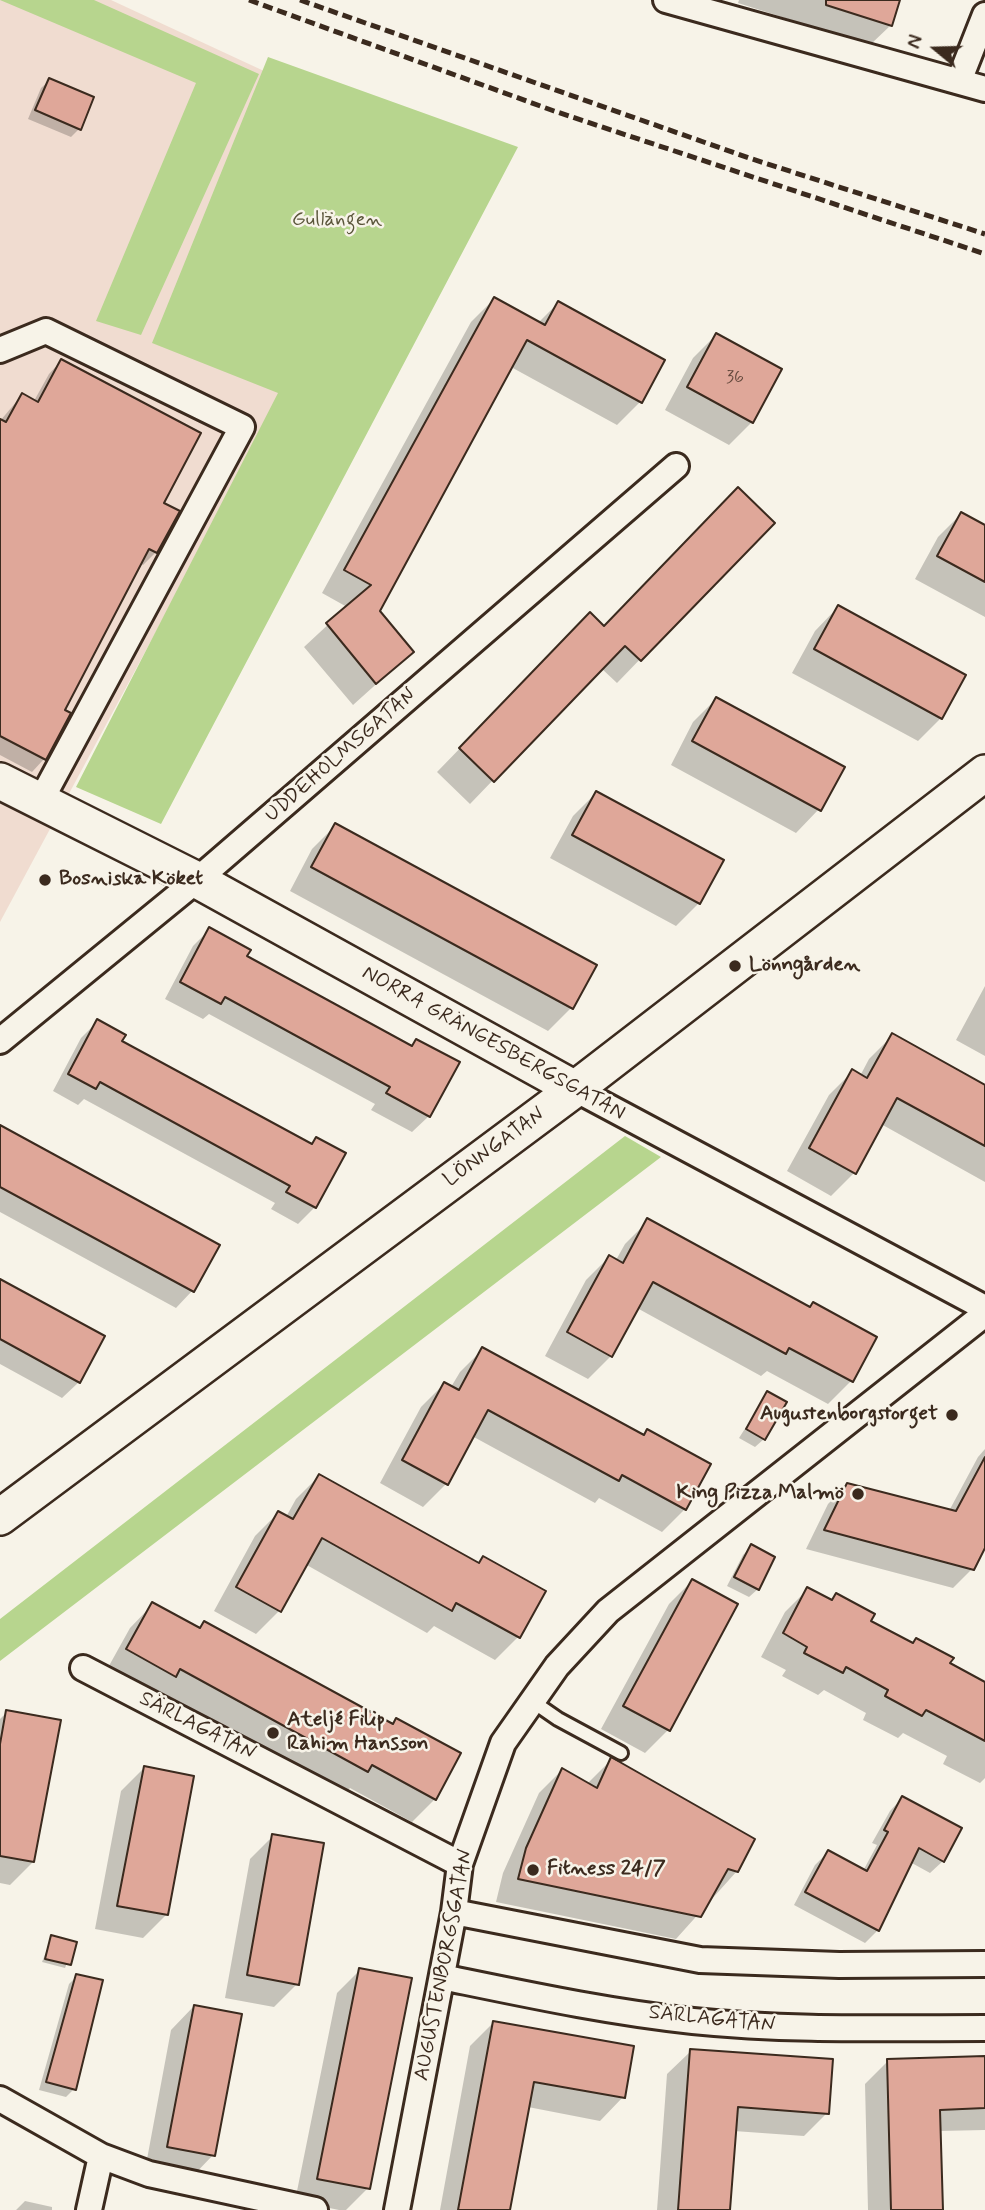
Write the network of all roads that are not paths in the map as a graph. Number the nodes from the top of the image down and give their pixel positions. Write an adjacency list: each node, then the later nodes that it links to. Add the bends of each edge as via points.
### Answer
1 (666, 0): 3 (street)
2 (985, 15): 3 (street)
3 (959, 80): 4 (street)
4 (985, 89)
5 (0, 350): 9 (street, via 46,331 242,427)
6 (676, 466): 10 (street, UDDEHOLMSGATAN)
7 (985, 773): 12 (street, LÖNNGATAN)
8 (0, 781): 9 (street, NORRA GRÄNGESBERGSGATAN)
9 (40, 803): 10 (street, NORRA GRÄNGESBERGSGATAN)
10 (197, 880): 11 (street, UDDEHOLMSGATAN); 12 (street, NORRA GRÄNGESBERGSGATAN)
11 (0, 1041)
12 (575, 1088): 13 (street, NORRA GRÄNGESBERGSGATAN); 15 (street, LÖNNGATAN)
13 (985, 1308)
14 (985, 1314): 17 (street, AUGUSTENBORGSGATAN, via 608,1611 557,1665)
15 (0, 1517)
16 (83, 1668): 19 (street, SÄRLAGATAN)
17 (533, 1701): 18 (lane); 19 (street, AUGUSTENBORGSGATAN, via 503,1743)
18 (621, 1754)
19 (460, 1864): 20 (street, AUGUSTENBORGSGATAN)
20 (454, 1912): 21 (street, via 700,1960); 22 (street, AUGUSTENBORGSGATAN)
21 (985, 1964)
22 (442, 1977): 23 (street, SÄRLAGATAN, via 562,2002 692,2021 800,2029); 28 (street, AUGUSTENBORGSGATAN)
23 (985, 2028)
24 (0, 2099): 25 (street)
25 (101, 2156): 26 (street); 27 (street, via 149,2174)
26 (89, 2210)
27 (315, 2210)
28 (397, 2210)

